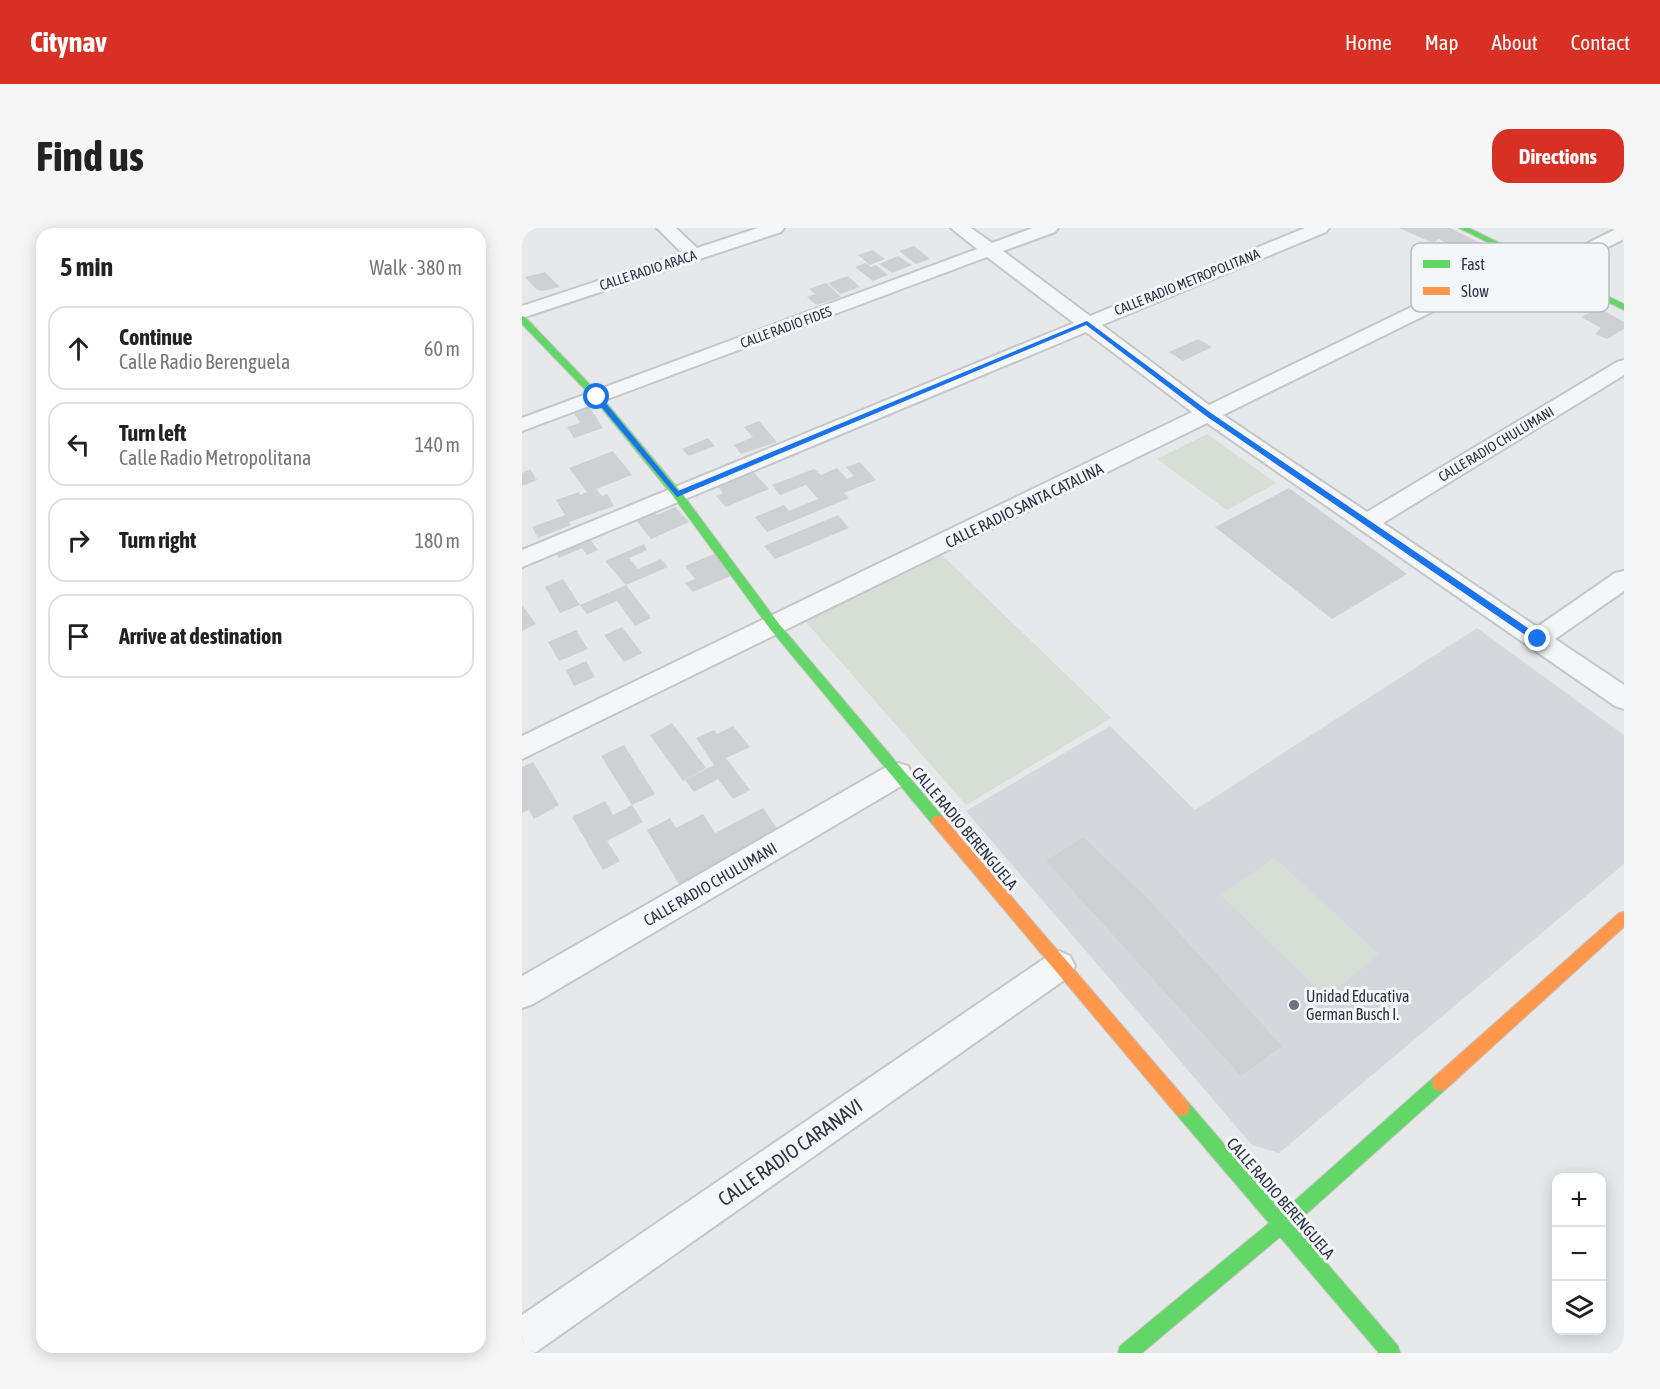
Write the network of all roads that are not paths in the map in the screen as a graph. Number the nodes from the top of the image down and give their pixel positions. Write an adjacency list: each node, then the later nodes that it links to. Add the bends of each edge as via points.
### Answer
1 (666, 228): 11 (street)
2 (775, 228): 11 (street, CALLE RADIO ARACA)
3 (960, 228): 10 (street)
4 (1049, 228): 10 (street, CALLE RADIO FIDES)
5 (1320, 228): 17 (street, CALLE RADIO METROPOLITANA)
6 (1463, 228): 8 (street)
7 (1624, 232): 9 (street)
8 (1493, 243)
9 (1602, 243)
10 (991, 250): 17 (street); 19 (street, CALLE RADIO FIDES)
11 (694, 255): 14 (street, CALLE RADIO ARACA)
12 (1609, 300): 13 (street)
13 (1624, 307)
14 (522, 312)
15 (1418, 312): 20 (street, CALLE RADIO SANTA CATALINA)
16 (522, 319): 19 (street, CALLE RADIO BERENGUELA)
17 (1087, 323): 20 (street); 22 (street, CALLE RADIO METROPOLITANA)
18 (1624, 366): 23 (street, CALLE RADIO CHULUMANI)
19 (597, 397): 21 (street, CALLE RADIO FIDES); 22 (street, CALLE RADIO BERENGUELA)
20 (1209, 415): 23 (street); 26 (street, CALLE RADIO SANTA CATALINA)
21 (522, 425)
22 (677, 494): 24 (street, CALLE RADIO METROPOLITANA); 26 (street, CALLE RADIO BERENGUELA)
23 (1368, 522): 27 (street)
24 (522, 559)
25 (1624, 579): 27 (street)
26 (775, 627): 29 (street, CALLE RADIO SANTA CATALINA); 30 (street, CALLE RADIO BERENGUELA)
27 (1538, 639): 28 (street)
28 (1624, 699)
29 (522, 748)
30 (898, 774): 32 (street, CALLE RADIO BERENGUELA); 33 (street, CALLE RADIO CHULUMANI)
31 (1624, 918): 34 (street)
32 (1059, 966): 34 (street, CALLE RADIO BERENGUELA); 35 (street, CALLE RADIO CARANAVI)
33 (522, 993)
34 (1282, 1224): 36 (street); 37 (street, CALLE RADIO BERENGUELA)
35 (522, 1338)
36 (1127, 1353)
37 (1391, 1353)

